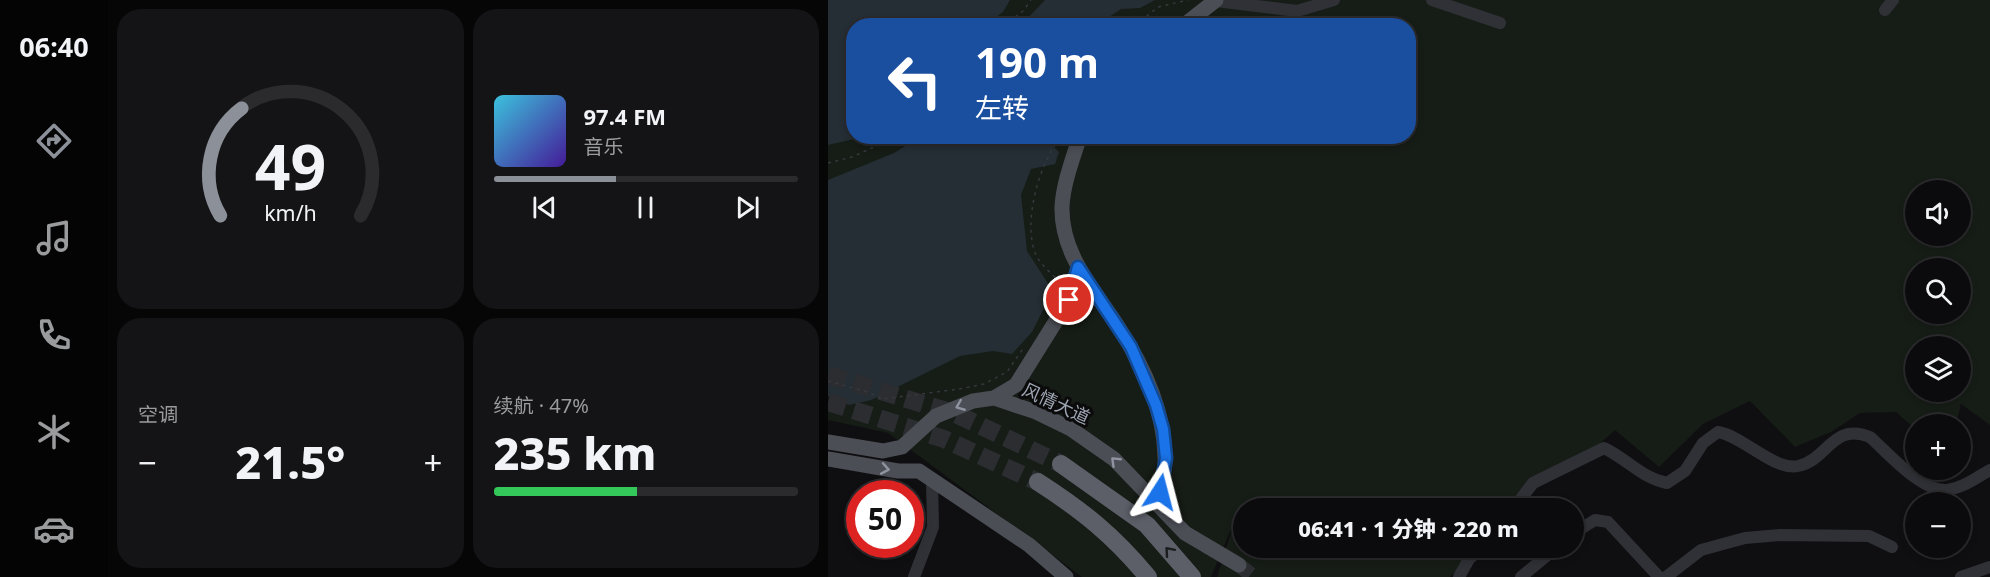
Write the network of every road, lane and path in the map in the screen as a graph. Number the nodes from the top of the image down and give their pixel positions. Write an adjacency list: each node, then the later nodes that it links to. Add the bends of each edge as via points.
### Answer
1 (1031, 0): 7 (path)
2 (1188, 0): 8 (path, via 1158,8)
3 (1216, 0): 6 (street); 9 (main road)
4 (1334, 0): 6 (street, via 1297,10)
5 (1432, 0): 10 (street)
6 (1275, 4)
7 (1014, 18)
8 (1146, 18)
9 (1193, 18)
10 (1500, 23)
11 (880, 144): 14 (path)
12 (1056, 144): 16 (path, via 1032,207 1030,237 1042,266)
13 (1078, 144): 15 (main road, via 1062,206 1064,229)
14 (828, 163)
15 (1078, 267): 16 (main road); 29 (main road, via 1131,347 1156,405 1166,458)
16 (1066, 293): 18 (main road)
17 (1028, 342): 19 (path, via 1008,372 984,384 882,399)
18 (1018, 380): 20 (main road); 21 (main road, via 1016,402)
19 (828, 381)
20 (994, 398): 21 (main road, 风情大道); 23 (main road, 风情大道, one-way to 23, via 973,401 936,416)
21 (1036, 412): 35 (main road, 风情大道, one-way to 21, via 1185,533 1114,459 1071,429)
22 (828, 442): 23 (main road, via 883,451)
23 (902, 447): 27 (main road)
24 (828, 459): 27 (main road, one-way to 27)
25 (1061, 464): 41 (highway, one-way to 25, via 1147,525)
26 (1990, 470): 30 (street, via 1963,485 1933,489 1870,437 1858,432 1842,435 1809,463 1795,467 1777,462 1730,434 1718,432 1703,443 1685,471 1667,483 1651,480 1604,448 1533,483)
27 (919, 471): 28 (main road)
28 (932, 480): 37 (street, via 933,527); 38 (main road, via 1029,546)
29 (1160, 492)
30 (1522, 498)
31 (1584, 526): 44 (street, via 1595,519 1608,522)
32 (1892, 547): 45 (street, via 1869,536 1745,538 1701,550)
33 (1470, 558): 42 (street)
34 (1544, 558): 43 (street)
35 (1239, 565)
36 (1990, 567): 46 (street)
37 (914, 577)
38 (1066, 577)
39 (1132, 577): 40 (highway, via 1098,534 1038,482 1085,513)
40 (1148, 577)
41 (1192, 577)
42 (1459, 577)
43 (1521, 577)
44 (1659, 577)
45 (1666, 577)
46 (1961, 577)

